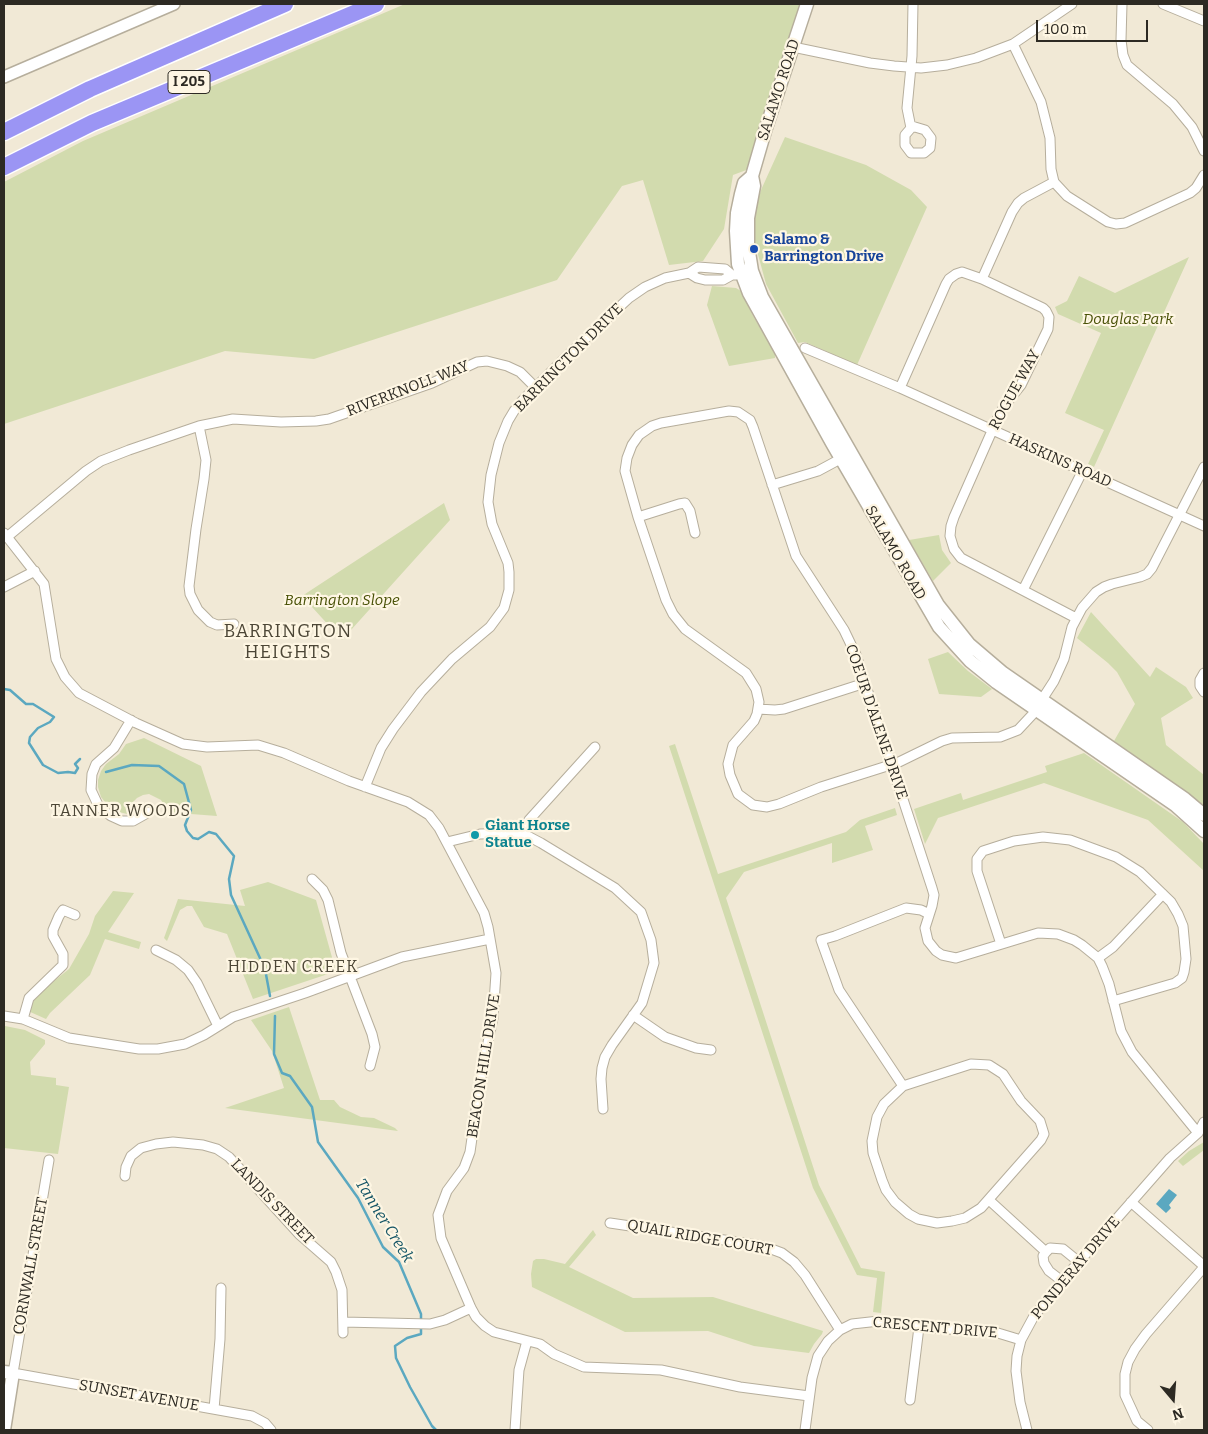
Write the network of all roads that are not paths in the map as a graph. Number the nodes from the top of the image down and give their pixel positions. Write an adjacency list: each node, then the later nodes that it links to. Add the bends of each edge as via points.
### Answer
1 (174, 4): 13 (street)
2 (285, 4): 15 (highway, I 205, via 90,89)
3 (376, 4): 17 (highway, I 205, via 92,123)
4 (807, 4): 11 (main road, SALAMO ROAD)
5 (913, 4): 12 (street)
6 (1072, 4): 10 (street)
7 (1122, 4): 16 (street, via 1121,40 1128,65 1173,104 1192,127)
8 (1163, 4): 9 (street)
9 (1204, 21)
10 (1012, 44): 12 (street, via 962,62); 19 (street, via 1043,108 1050,138)
11 (793, 47): 12 (street); 21 (main road, SALAMO ROAD, via 752,176 744,183 737,213 736,249)
12 (911, 68): 14 (street, via 907,108)
13 (4, 77)
14 (911, 128)
15 (4, 132)
16 (1204, 152)
17 (4, 167)
18 (1204, 175): 20 (street)
19 (1054, 182): 20 (street, via 1067,196 1116,224); 22 (street, via 1018,203)
20 (1200, 190)
21 (742, 273): 24 (street, BARRINGTON DRIVE, via 723,280 705,280 689,273 665,278 639,291); 28 (main road, SALAMO ROAD, via 756,309)
22 (982, 279): 25 (street, ROGUE WAY, via 962,272 949,279); 27 (street, ROGUE WAY, via 1043,308 1049,322 1021,385 1005,405)
23 (805, 348): 25 (street, HASKINS ROAD)
24 (535, 387): 26 (street, RIVERKNOLL WAY, via 520,372 507,366 477,362 432,383 329,419 282,422 233,419); 50 (street, BARRINGTON DRIVE, via 505,426 488,494 492,524 508,563 509,590 504,608 490,627 452,659 415,700 382,748)
25 (900, 388): 27 (street, HASKINS ROAD)
26 (200, 426): 36 (street, RIVERKNOLL WAY, via 101,461); 41 (street, via 206,460 190,594 198,610 210,622)
27 (992, 431): 30 (street, HASKINS ROAD); 39 (street, ROGUE WAY, via 954,517 950,536 961,558)
28 (846, 455): 31 (street, via 818,471); 45 (main road, SALAMO ROAD, via 939,626 970,661 996,682)
29 (1204, 467): 32 (street)
30 (1082, 472): 32 (street, HASKINS ROAD); 39 (street)
31 (772, 485): 33 (street, COEUR D'ALENE DRIVE, via 753,427 742,414 729,411 661,423 639,435 627,458 626,477); 43 (street, COEUR D'ALENE DRIVE, via 796,556 844,630)
32 (1180, 515): 34 (street, HASKINS ROAD); 40 (street, via 1147,574 1104,587 1088,600)
33 (638, 517): 35 (street, via 685,503); 46 (street, COEUR D'ALENE DRIVE, via 673,614 686,629 749,676 758,696)
34 (1204, 526)
35 (696, 533)
36 (5, 535): 37 (street, BEACON HILL DRIVE)
37 (35, 571): 38 (street); 47 (street, BEACON HILL DRIVE, via 46,589 54,652 63,673 80,693)
38 (4, 587)
39 (1022, 590): 40 (street, ROGUE WAY)
40 (1076, 618): 45 (street, via 1061,667)
41 (234, 624)
42 (1204, 673): 44 (street, via 1200,686)
43 (864, 683): 46 (street, via 784,709); 49 (street, COEUR D'ALENE DRIVE)
44 (1204, 692)
45 (1038, 704): 49 (street, via 1024,724 1010,734 942,740); 52 (main road, SALAMO ROAD, via 1178,793); 53 (main road, SALAMO ROAD, via 1175,805)
46 (758, 709): 49 (street, via 754,721 734,745 728,764 738,794 753,805 767,807 779,804)
47 (131, 720): 50 (street, BEACON HILL DRIVE, via 183,744 263,746); 51 (street, via 114,748 96,764 91,790 99,806 122,821 133,821)
48 (595, 748): 54 (street, via 529,820)
49 (891, 764): 58 (street, COEUR D'ALENE DRIVE, via 932,888 934,896)
50 (365, 787): 55 (street, BEACON HILL DRIVE, via 423,810)
51 (149, 812)
52 (1204, 815)
53 (1204, 831)
54 (522, 833): 55 (street, via 480,834); 66 (street, via 615,888 641,912 652,940 654,963 642,1002)
55 (447, 842): 60 (street, BEACON HILL DRIVE, via 482,908)
56 (312, 879): 64 (street, via 324,890 328,900)
57 (1163, 894): 61 (street, via 1125,862 1081,844 1043,837 1008,843 983,851 976,866); 63 (street); 65 (street, via 1176,909 1183,926 1184,972 1175,983)
58 (929, 914): 61 (street, COEUR D'ALENE DRIVE, via 926,935 931,946 942,955 956,958); 72 (street, via 906,908 821,940 839,990)
59 (75, 915): 68 (street, via 63,910 57,920 53,936 63,954 63,965 29,998)
60 (490, 939): 64 (street, via 412,954); 86 (street, BEACON HILL DRIVE, via 496,976 495,1006 470,1152 464,1168 446,1191 438,1215 441,1238)
61 (1001, 944): 63 (street, COEUR D'ALENE DRIVE, via 1030,935 1053,934 1074,940)
62 (156, 950): 69 (street, via 188,970)
63 (1098, 958): 65 (street)
64 (350, 976): 69 (street, via 233,1016); 71 (street, via 375,1047)
65 (1113, 1001): 75 (street, via 1121,1030 1132,1052)
66 (633, 1015): 70 (street, via 665,1037); 73 (street, via 604,1063 601,1079)
67 (4, 1016): 68 (street)
68 (23, 1019): 69 (street, via 69,1038 152,1049 185,1044)
69 (218, 1026)
70 (711, 1050)
71 (370, 1066)
72 (903, 1086): 78 (street, via 880,1110 872,1140 873,1153 886,1190 909,1214 938,1223 965,1218); 78 (street, via 970,1064 989,1065 1003,1074 1040,1122 1044,1134 1042,1140)
73 (603, 1109)
74 (1204, 1122): 75 (street, PONDERAY DRIVE)
75 (1201, 1132): 79 (street, PONDERAY DRIVE, via 1170,1158)
76 (49, 1160): 93 (street, CORNWALL STREET)
77 (125, 1176): 87 (street, LANDIS STREET, via 131,1156 141,1148 156,1144 203,1145 229,1157 299,1234 331,1262 340,1281)
78 (988, 1200): 81 (street)
79 (1131, 1202): 82 (street, PONDERAY DRIVE); 83 (street)
80 (610, 1223): 89 (street, QUAIL RIDGE COURT, via 751,1244 782,1253 805,1274)
81 (1046, 1252): 82 (street, via 1050,1248 1063,1249); 84 (street, via 1044,1263)
82 (1079, 1262): 84 (street, PONDERAY DRIVE)
83 (1204, 1267): 102 (street, via 1134,1348 1128,1362 1125,1395 1137,1421)
84 (1062, 1281): 91 (street, PONDERAY DRIVE, via 1034,1316)
85 (221, 1288): 96 (street)
86 (471, 1308): 87 (street, via 430,1324); 92 (street, BEACON HILL DRIVE, via 493,1332)
87 (343, 1322): 90 (street, LANDIS STREET)
88 (919, 1327): 89 (street, CRESCENT DRIVE, via 870,1321); 91 (street, CRESCENT DRIVE, via 988,1330); 95 (street)
89 (840, 1330): 94 (street, CRESCENT DRIVE, via 818,1356)
90 (343, 1333)
91 (1021, 1340): 101 (street, PONDERAY DRIVE, via 1016,1371)
92 (527, 1341): 94 (street, BEACON HILL DRIVE, via 540,1344 584,1367 661,1370 740,1387); 99 (street, via 520,1370)
93 (8, 1373): 96 (street, SUNSET AVENUE); 98 (main road, CORNWALL STREET)
94 (809, 1396): 100 (street, CRESCENT DRIVE)
95 (910, 1400)
96 (214, 1409): 97 (street, SUNSET AVENUE, via 252,1416)
97 (270, 1429)
98 (4, 1430)
99 (515, 1430)
100 (805, 1430)
101 (1027, 1430)
102 (1148, 1430)

